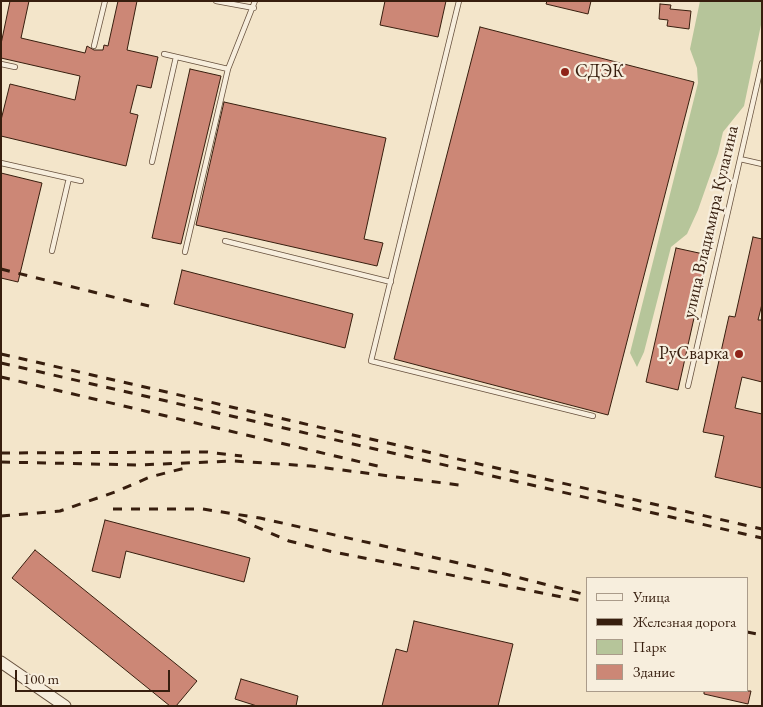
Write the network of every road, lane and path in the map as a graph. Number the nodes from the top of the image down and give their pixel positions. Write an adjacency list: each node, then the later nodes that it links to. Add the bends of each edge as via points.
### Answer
1 (105, 1): 6 (lane)
2 (216, 1): 5 (lane)
3 (256, 1): 5 (lane)
4 (459, 1): 22 (lane)
5 (254, 8): 12 (lane)
6 (94, 46)
7 (164, 54): 8 (lane)
8 (176, 57): 12 (lane); 14 (lane)
9 (762, 63): 13 (lane, улица Владимира Кулагина)
10 (1, 64): 11 (lane)
11 (15, 67)
12 (228, 69): 21 (lane)
13 (740, 159): 16 (lane); 23 (lane, улица Владимира Кулагина)
14 (152, 162)
15 (1, 163): 17 (lane)
16 (762, 164)
17 (69, 178): 18 (lane); 20 (lane)
18 (81, 181)
19 (224, 241): 22 (lane)
20 (52, 250)
21 (185, 252)
22 (391, 282): 24 (lane, via 371,362)
23 (688, 386)
24 (593, 416)
25 (1, 662): 26 (street)
26 (64, 706)

